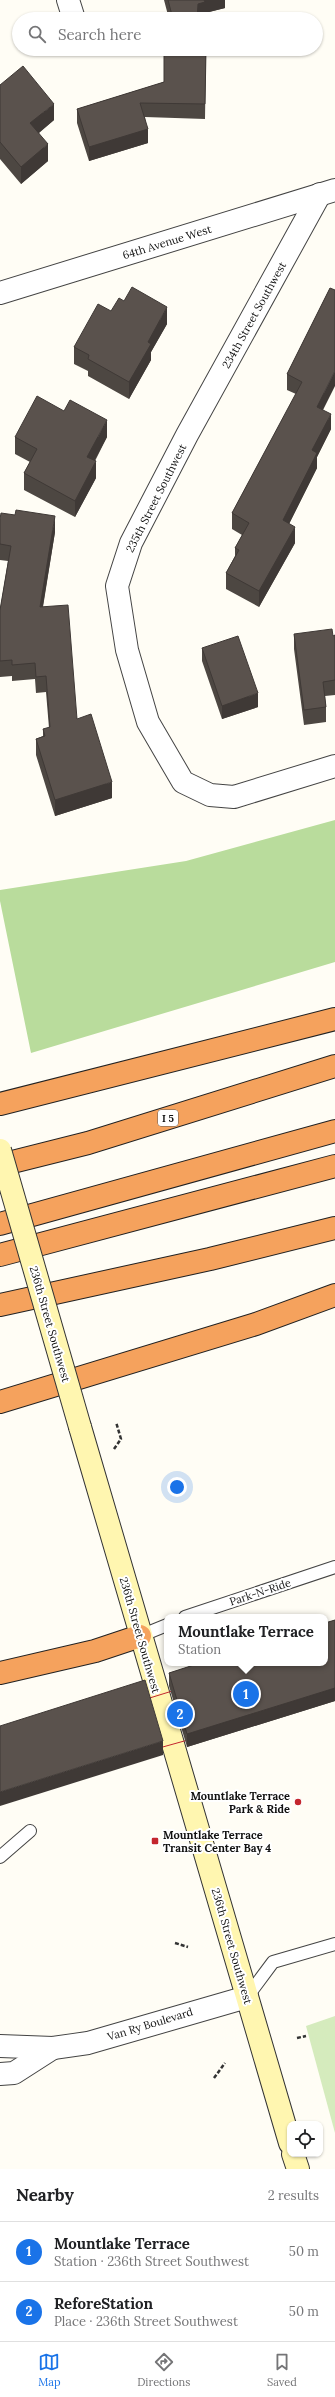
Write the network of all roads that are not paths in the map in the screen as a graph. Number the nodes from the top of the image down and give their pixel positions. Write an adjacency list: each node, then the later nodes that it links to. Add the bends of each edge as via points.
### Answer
1 (68, 0): 2 (street)
2 (72, 12)
3 (328, 197): 4 (street, 64th Avenue West); 5 (street, 234th Street Southwest)
4 (0, 293)
5 (187, 435): 6 (street, 235th Street Southwest, via 131,543 117,586 127,650 148,722 183,782 210,795 234,797)
6 (335, 766)
7 (335, 1019): 9 (highway)
8 (335, 1066): 12 (highway, I 5, via 88,1143)
9 (0, 1104)
10 (335, 1131): 14 (highway)
11 (0, 1150): 23 (main road, 236th Street Southwest, bridge)
12 (0, 1165)
13 (335, 1166): 16 (highway)
14 (0, 1224)
15 (335, 1228): 18 (highway)
16 (0, 1255)
17 (335, 1295): 19 (highway, via 256,1324)
18 (0, 1306)
19 (0, 1402)
20 (335, 1567): 21 (lane, Park-N-Ride)
21 (194, 1614)
22 (164, 1625): 23 (lane)
23 (140, 1636): 24 (highway, via 95,1651); 28 (main road, 236th Street Southwest)
24 (0, 1672)
25 (30, 1830): 26 (lane)
26 (0, 1857)
27 (335, 1944): 28 (lane, via 273,1962)
28 (247, 1997): 30 (street, Van Ry Boulevard, via 88,2043); 32 (main road, 236th Street Southwest)
29 (0, 2046): 30 (street, Van Ry Boulevard)
30 (53, 2048): 31 (street, Van Ry Boulevard, via 14,2073)
31 (0, 2074)
32 (287, 2133)
33 (294, 2157): 34 (main road)
34 (298, 2169)

